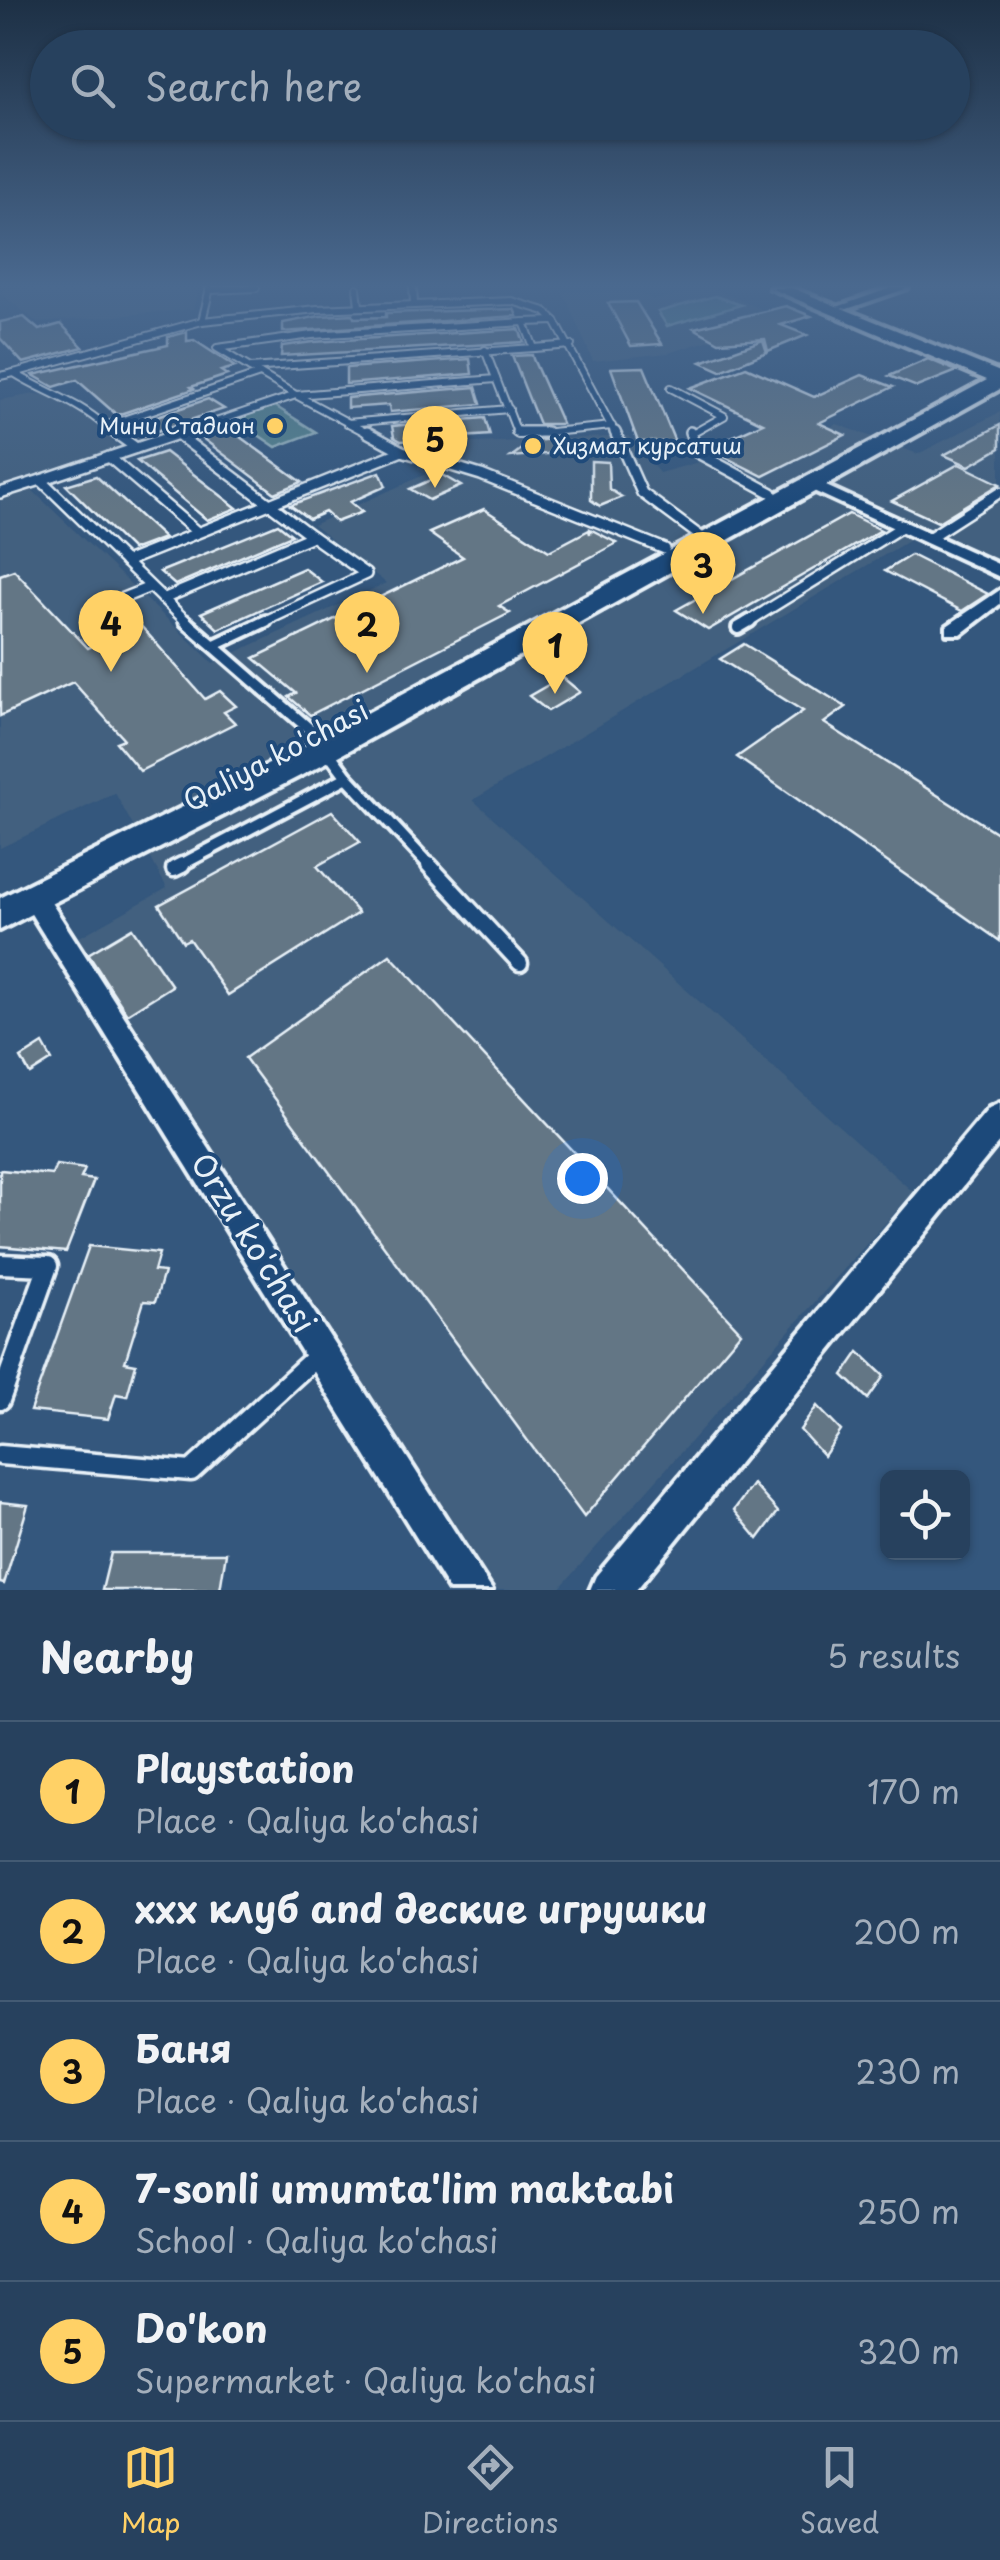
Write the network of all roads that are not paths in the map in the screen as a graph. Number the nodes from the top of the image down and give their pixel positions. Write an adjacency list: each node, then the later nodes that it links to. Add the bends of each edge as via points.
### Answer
1 (53, 362): 9 (lane)
2 (240, 362): 8 (lane)
3 (325, 362): 8 (lane)
4 (490, 362): 13 (lane)
5 (579, 362): 19 (lane)
6 (966, 362): 11 (main road)
7 (969, 362): 11 (main road)
8 (249, 368): 10 (lane)
9 (14, 373): 12 (lane); 18 (lane, via 46,393 78,402)
10 (260, 374): 15 (lane); 18 (lane)
11 (998, 375): 25 (main road, Qaliya ko'chasi); 28 (main road, Qaliya ko'chasi)
12 (0, 376)
13 (496, 379): 15 (lane); 16 (lane)
14 (670, 388): 28 (lane, via 724,416 689,433 698,453)
15 (296, 394): 17 (lane); 20 (lane)
16 (509, 409): 17 (lane); 19 (lane, via 518,435)
17 (347, 422): 22 (lane)
18 (105, 426): 21 (lane)
19 (612, 426): 33 (lane, via 642,493)
20 (177, 434): 21 (lane); 29 (lane)
21 (136, 448): 23 (lane)
22 (402, 450): 29 (lane); 35 (lane, via 481,474)
23 (109, 457): 24 (lane); 31 (lane)
24 (41, 480): 27 (lane); 36 (lane)
25 (810, 484): 30 (street); 33 (main road, Qaliya ko'chasi)
26 (1000, 492): 34 (lane)
27 (0, 493)
28 (772, 493): 33 (main road, Qaliya ko'chasi)
29 (267, 504): 31 (lane); 32 (lane)
30 (904, 526): 34 (street); 42 (lane)
31 (197, 532): 36 (lane)
32 (312, 536): 40 (lane); 44 (lane, via 366,574)
33 (702, 537): 35 (main road, Qaliya ko'chasi); 45 (main road, Qaliya ko'chasi)
34 (930, 538): 37 (street)
35 (664, 549): 45 (main road, Qaliya ko'chasi)
36 (125, 562): 38 (lane)
37 (1000, 572)
38 (150, 586): 40 (lane); 41 (lane)
39 (1000, 595): 43 (street)
40 (163, 599): 44 (lane)
41 (88, 612)
42 (738, 628)
43 (954, 630)
44 (214, 645): 45 (lane)
45 (320, 742): 46 (lane); 48 (main road, Qaliya ko'chasi)
46 (347, 777): 47 (lane); 50 (lane)
47 (174, 869)
48 (34, 897): 49 (main road, Qaliya ko'chasi); 53 (street, Orzu ko'chasi)
49 (0, 915)
50 (520, 963)
51 (1000, 1118): 57 (street)
52 (0, 1264): 54 (lane, via 48,1266)
53 (322, 1352): 55 (lane, via 191,1471); 56 (street, Orzu ko'chasi)
54 (0, 1400)
55 (0, 1455)
56 (472, 1590)
57 (610, 1590)

